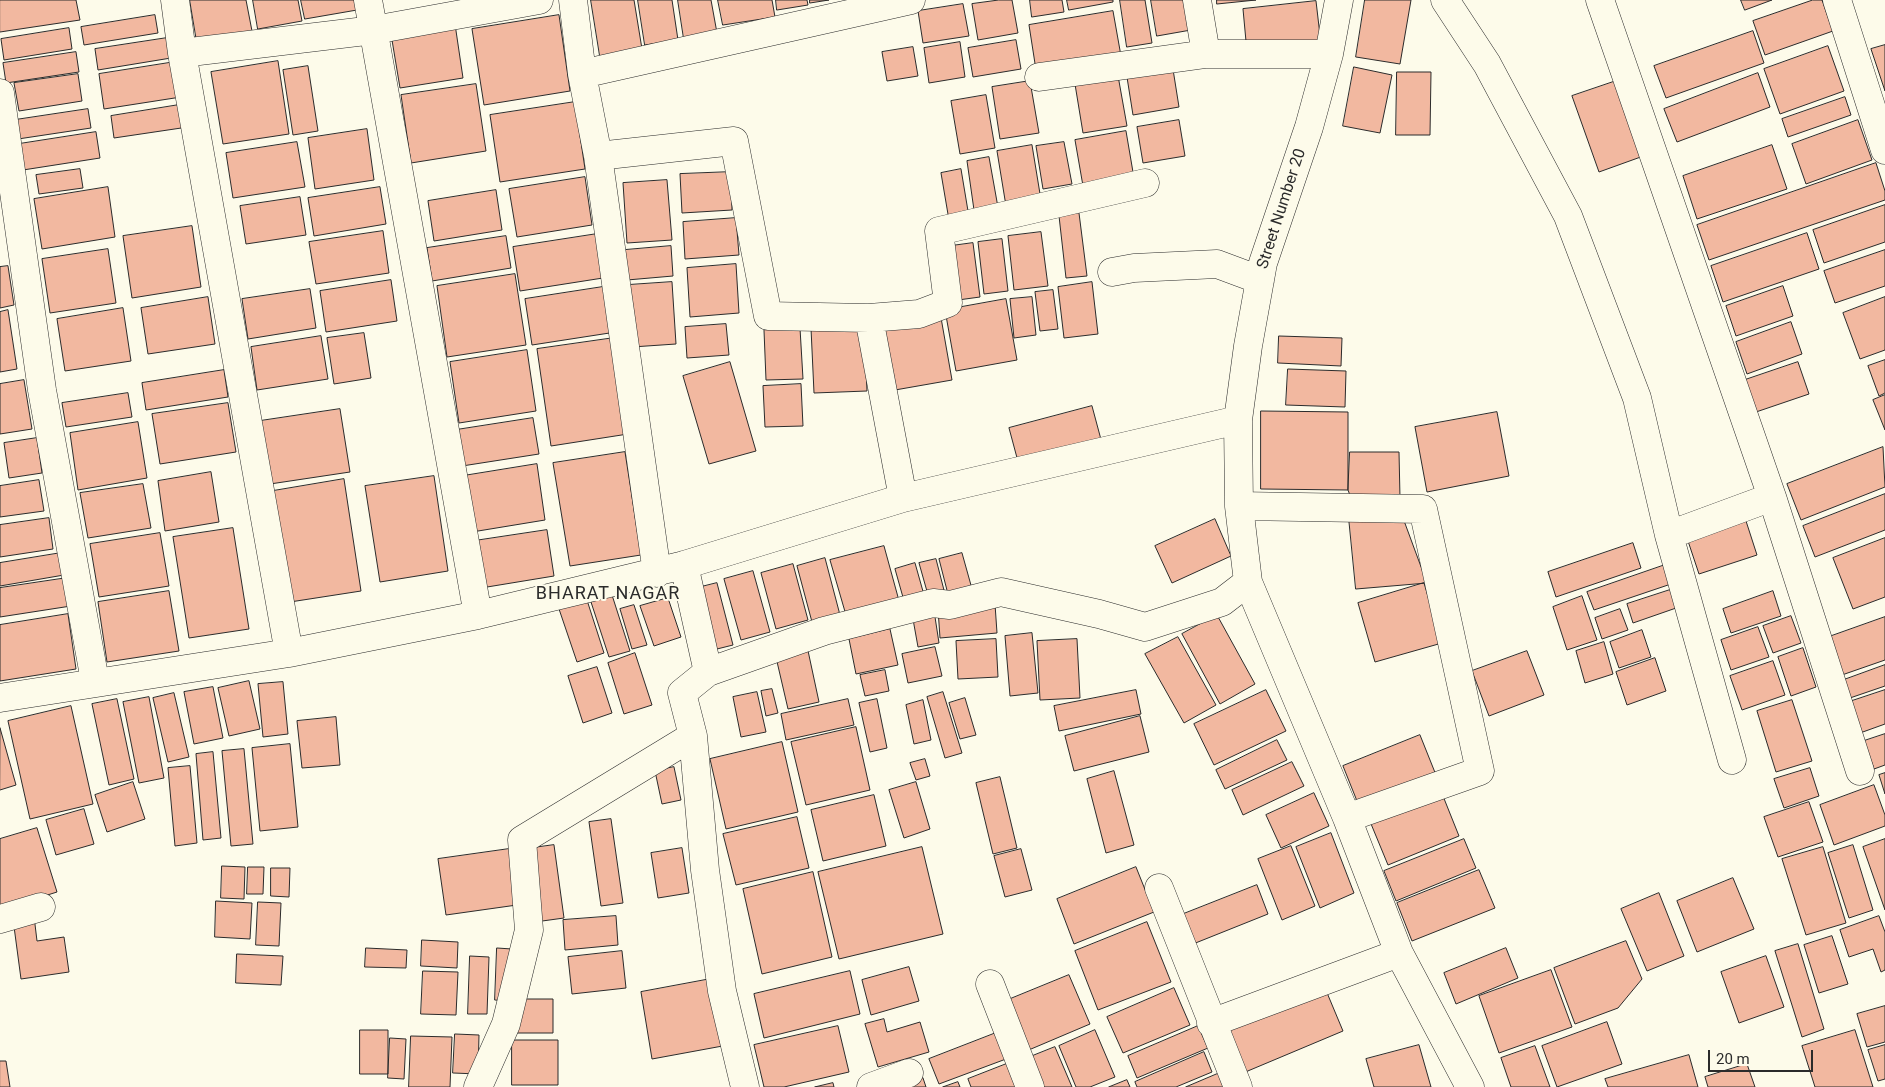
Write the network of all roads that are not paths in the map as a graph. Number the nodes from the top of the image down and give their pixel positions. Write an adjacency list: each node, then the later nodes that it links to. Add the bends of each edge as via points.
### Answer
1 (176, 0): 12 (street)
2 (368, 0): 11 (street)
3 (539, 0): 11 (street)
4 (573, 0): 15 (street)
5 (911, 0): 15 (street)
6 (1197, 0): 13 (street)
7 (1338, 0): 14 (street, Street Number 20)
8 (1445, 0): 28 (street, via 1487,64 1568,216 1637,398)
9 (1600, 0): 25 (street)
10 (1837, 0): 18 (street)
11 (374, 30): 12 (street); 32 (street)
12 (182, 53): 33 (street)
13 (1206, 54): 14 (street); 16 (street)
14 (1329, 54): 22 (street, Street Number 20)
15 (582, 74): 19 (street)
16 (1039, 78)
17 (0, 93): 35 (street, via 42,390)
18 (1884, 142)
19 (598, 156): 23 (street, via 734,141 768,316); 30 (street)
20 (1145, 183): 23 (street, via 939,231 948,302 919,314)
21 (1112, 272): 22 (street, via 1217,264)
22 (1260, 280): 24 (street, Street Number 20)
23 (869, 318): 26 (street)
24 (1238, 420): 26 (street); 27 (street, Street Number 20)
25 (1772, 497): 28 (street); 39 (street)
26 (903, 498): 29 (street)
27 (1239, 506): 31 (street, Street Number 20); 40 (street, via 1423,509 1480,771)
28 (1669, 535): 38 (street)
29 (684, 565): 30 (street); 34 (street)
30 (657, 573): 32 (street)
31 (1248, 582): 34 (street, via 1222,602 1145,627 1001,592 950,605 933,603 824,630); 40 (street, Street Number 20)
32 (478, 615): 33 (street)
33 (289, 653): 35 (street)
34 (708, 672): 37 (street, via 682,693)
35 (95, 682): 36 (street)
36 (0, 698)
37 (693, 736): 48 (street, via 522,840 529,930 506,1024); 49 (street, via 704,870 722,991)
38 (1732, 760)
39 (1860, 770)
40 (1347, 818): 44 (street, Street Number 20)
41 (1159, 888): 46 (street)
42 (40, 907): 43 (street)
43 (0, 918)
44 (1399, 954): 46 (street); 53 (street, Street Number 20)
45 (990, 984): 51 (street)
46 (1211, 1023): 52 (street)
47 (909, 1073): 50 (street)
48 (478, 1087)
49 (745, 1087)
50 (871, 1087)
51 (1030, 1087)
52 (1238, 1087)
53 (1470, 1087)

